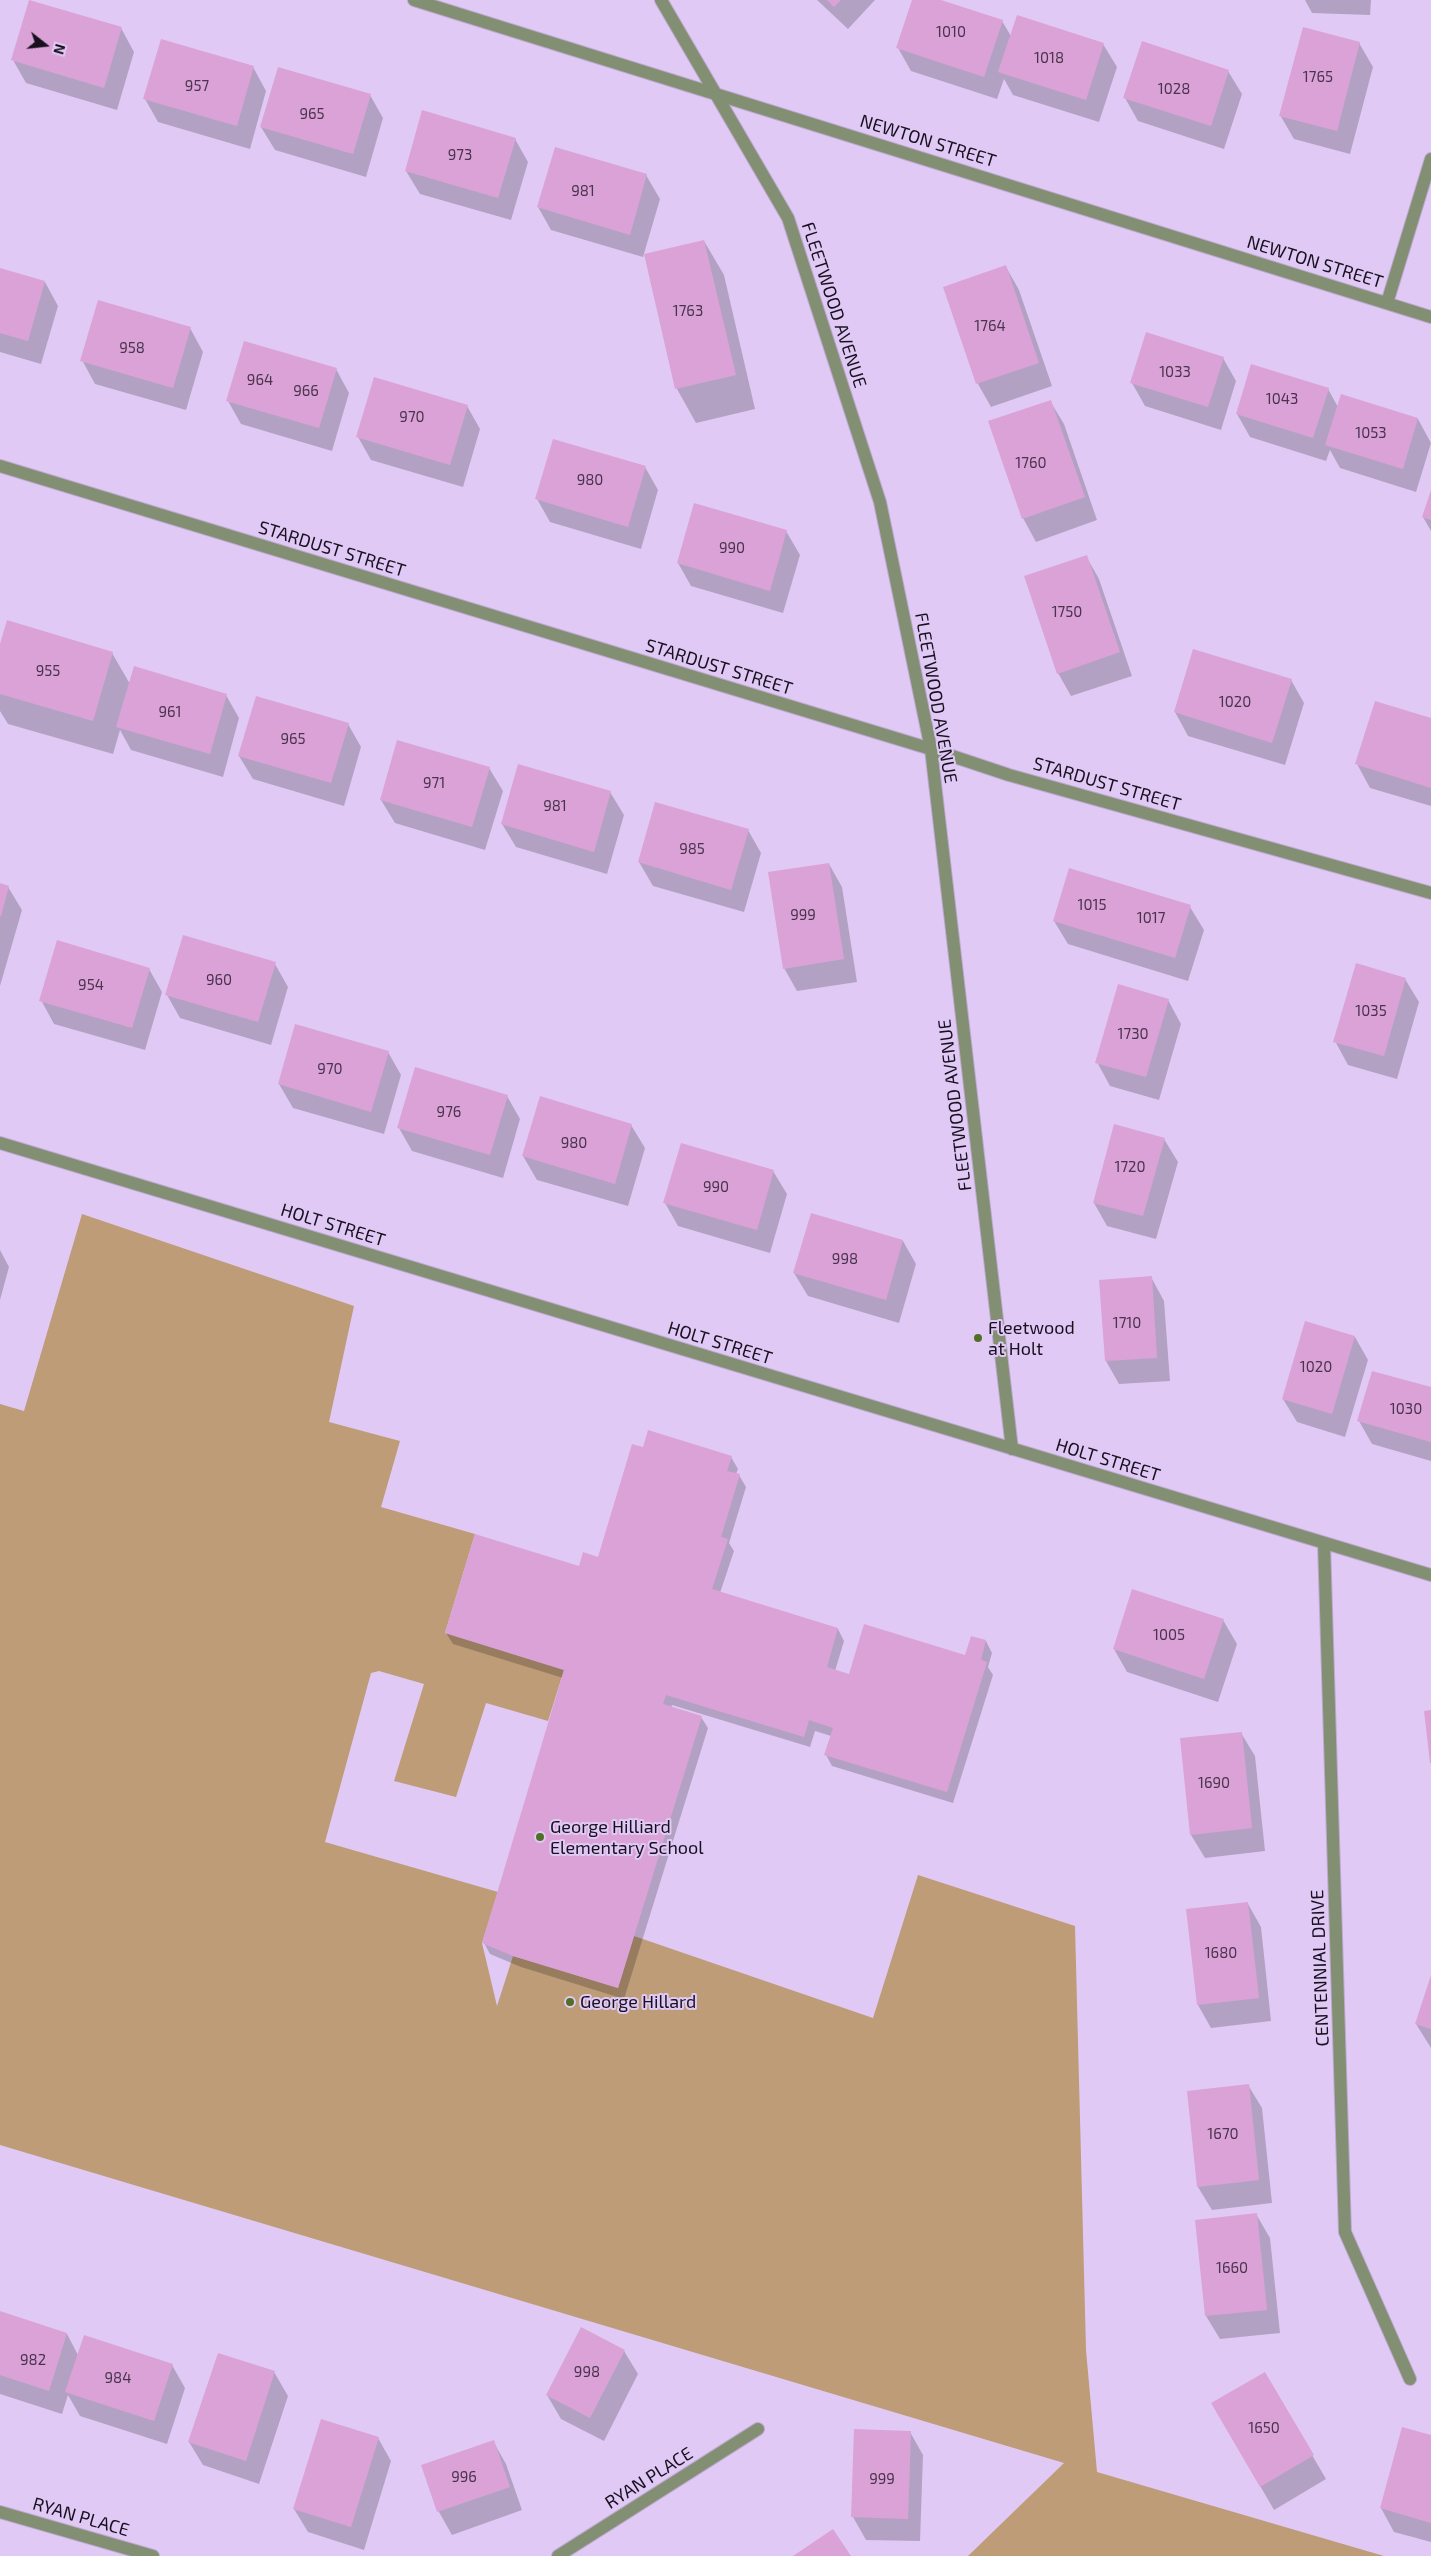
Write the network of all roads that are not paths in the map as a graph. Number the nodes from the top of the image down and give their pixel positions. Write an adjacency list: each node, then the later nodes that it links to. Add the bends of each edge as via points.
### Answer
1 (414, 0): 3 (street, NEWTON STREET)
2 (662, 0): 3 (street, FLEETWOOD AVENUE)
3 (714, 92): 5 (street, NEWTON STREET); 8 (street, FLEETWOOD AVENUE, via 791,227 880,502)
4 (1431, 159): 5 (street)
5 (1387, 303): 6 (street, NEWTON STREET)
6 (1431, 317)
7 (0, 466): 8 (street, STARDUST STREET)
8 (931, 749): 9 (street, STARDUST STREET, via 1009,775); 11 (street, FLEETWOOD AVENUE)
9 (1431, 893)
10 (0, 1143): 11 (street, HOLT STREET)
11 (1012, 1449): 12 (street, HOLT STREET)
12 (1324, 1543): 13 (street, HOLT STREET); 14 (street, CENTENNIAL DRIVE, via 1345,2232)
13 (1431, 1575)
14 (1410, 2379)
15 (758, 2429): 18 (street, RYAN PLACE)
16 (0, 2512): 17 (street, RYAN PLACE)
17 (153, 2556)
18 (558, 2556)

